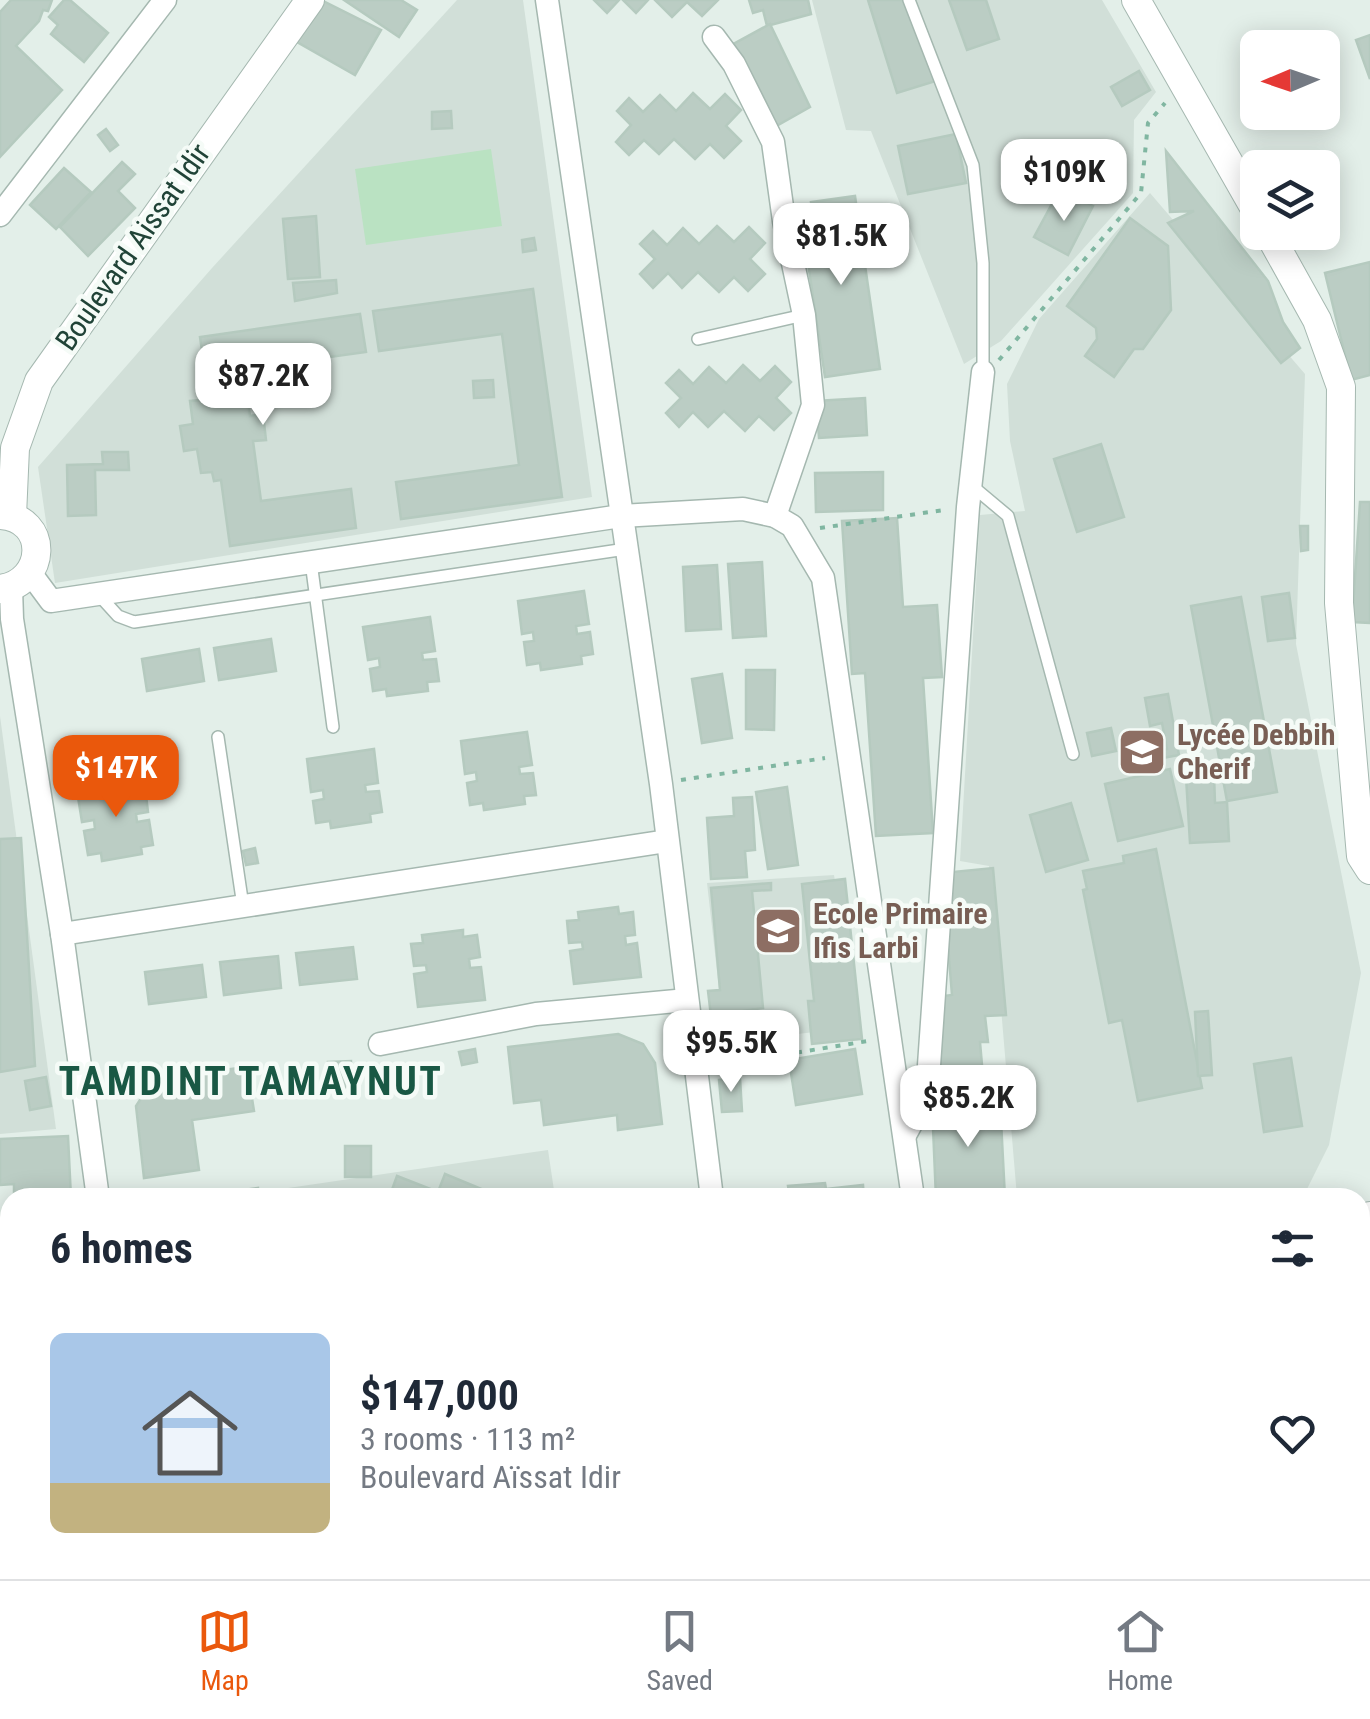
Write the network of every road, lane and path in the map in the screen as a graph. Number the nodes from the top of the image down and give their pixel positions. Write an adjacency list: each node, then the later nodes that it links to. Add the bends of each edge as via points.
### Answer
1 (165, 0): 9 (street)
2 (310, 0): 15 (street, Boulevard Aissat Idir, via 39,381 15,448)
3 (547, 0): 16 (street)
4 (909, 0): 13 (lane, via 973,165)
5 (1136, 0): 7 (street)
6 (714, 37): 11 (street, via 773,142)
7 (1183, 82): 8 (street); 13 (path, via 1148,123 1141,193)
8 (1240, 182)
9 (0, 215)
10 (1278, 250): 30 (street, via 1317,320 1341,387 1338,602 1362,856)
11 (804, 315): 12 (lane); 17 (street, via 813,405)
12 (698, 339)
13 (983, 372): 14 (street)
14 (969, 496): 18 (path); 27 (lane, via 1008,516); 37 (street, via 926,1094)
15 (6, 516): 21 (street, via 36,538 38,552)
16 (621, 516): 17 (street, via 743,509); 19 (street); 20 (street)
17 (774, 516): 18 (street)
18 (795, 531): 26 (street, via 823,578)
19 (626, 549): 23 (lane); 28 (street)
20 (310, 562): 22 (street); 23 (lane)
21 (14, 584): 22 (street, via 51,601); 32 (street, via 12,620)
22 (98, 594): 23 (lane, via 118,616 134,622)
23 (315, 596): 24 (lane)
24 (333, 727)
25 (218, 737): 31 (lane)
26 (849, 754): 28 (path); 34 (street)
27 (1074, 754)
28 (661, 784): 29 (street)
29 (668, 841): 31 (street); 33 (street)
30 (1370, 870)
31 (243, 906): 32 (street)
32 (62, 934): 38 (street)
33 (687, 1000): 35 (street, via 536,1014); 36 (street)
34 (891, 1039): 36 (path); 37 (street)
35 (380, 1044)
36 (696, 1070): 39 (street)
37 (905, 1134): 40 (street)
38 (97, 1188)
39 (711, 1188)
40 (913, 1188)

